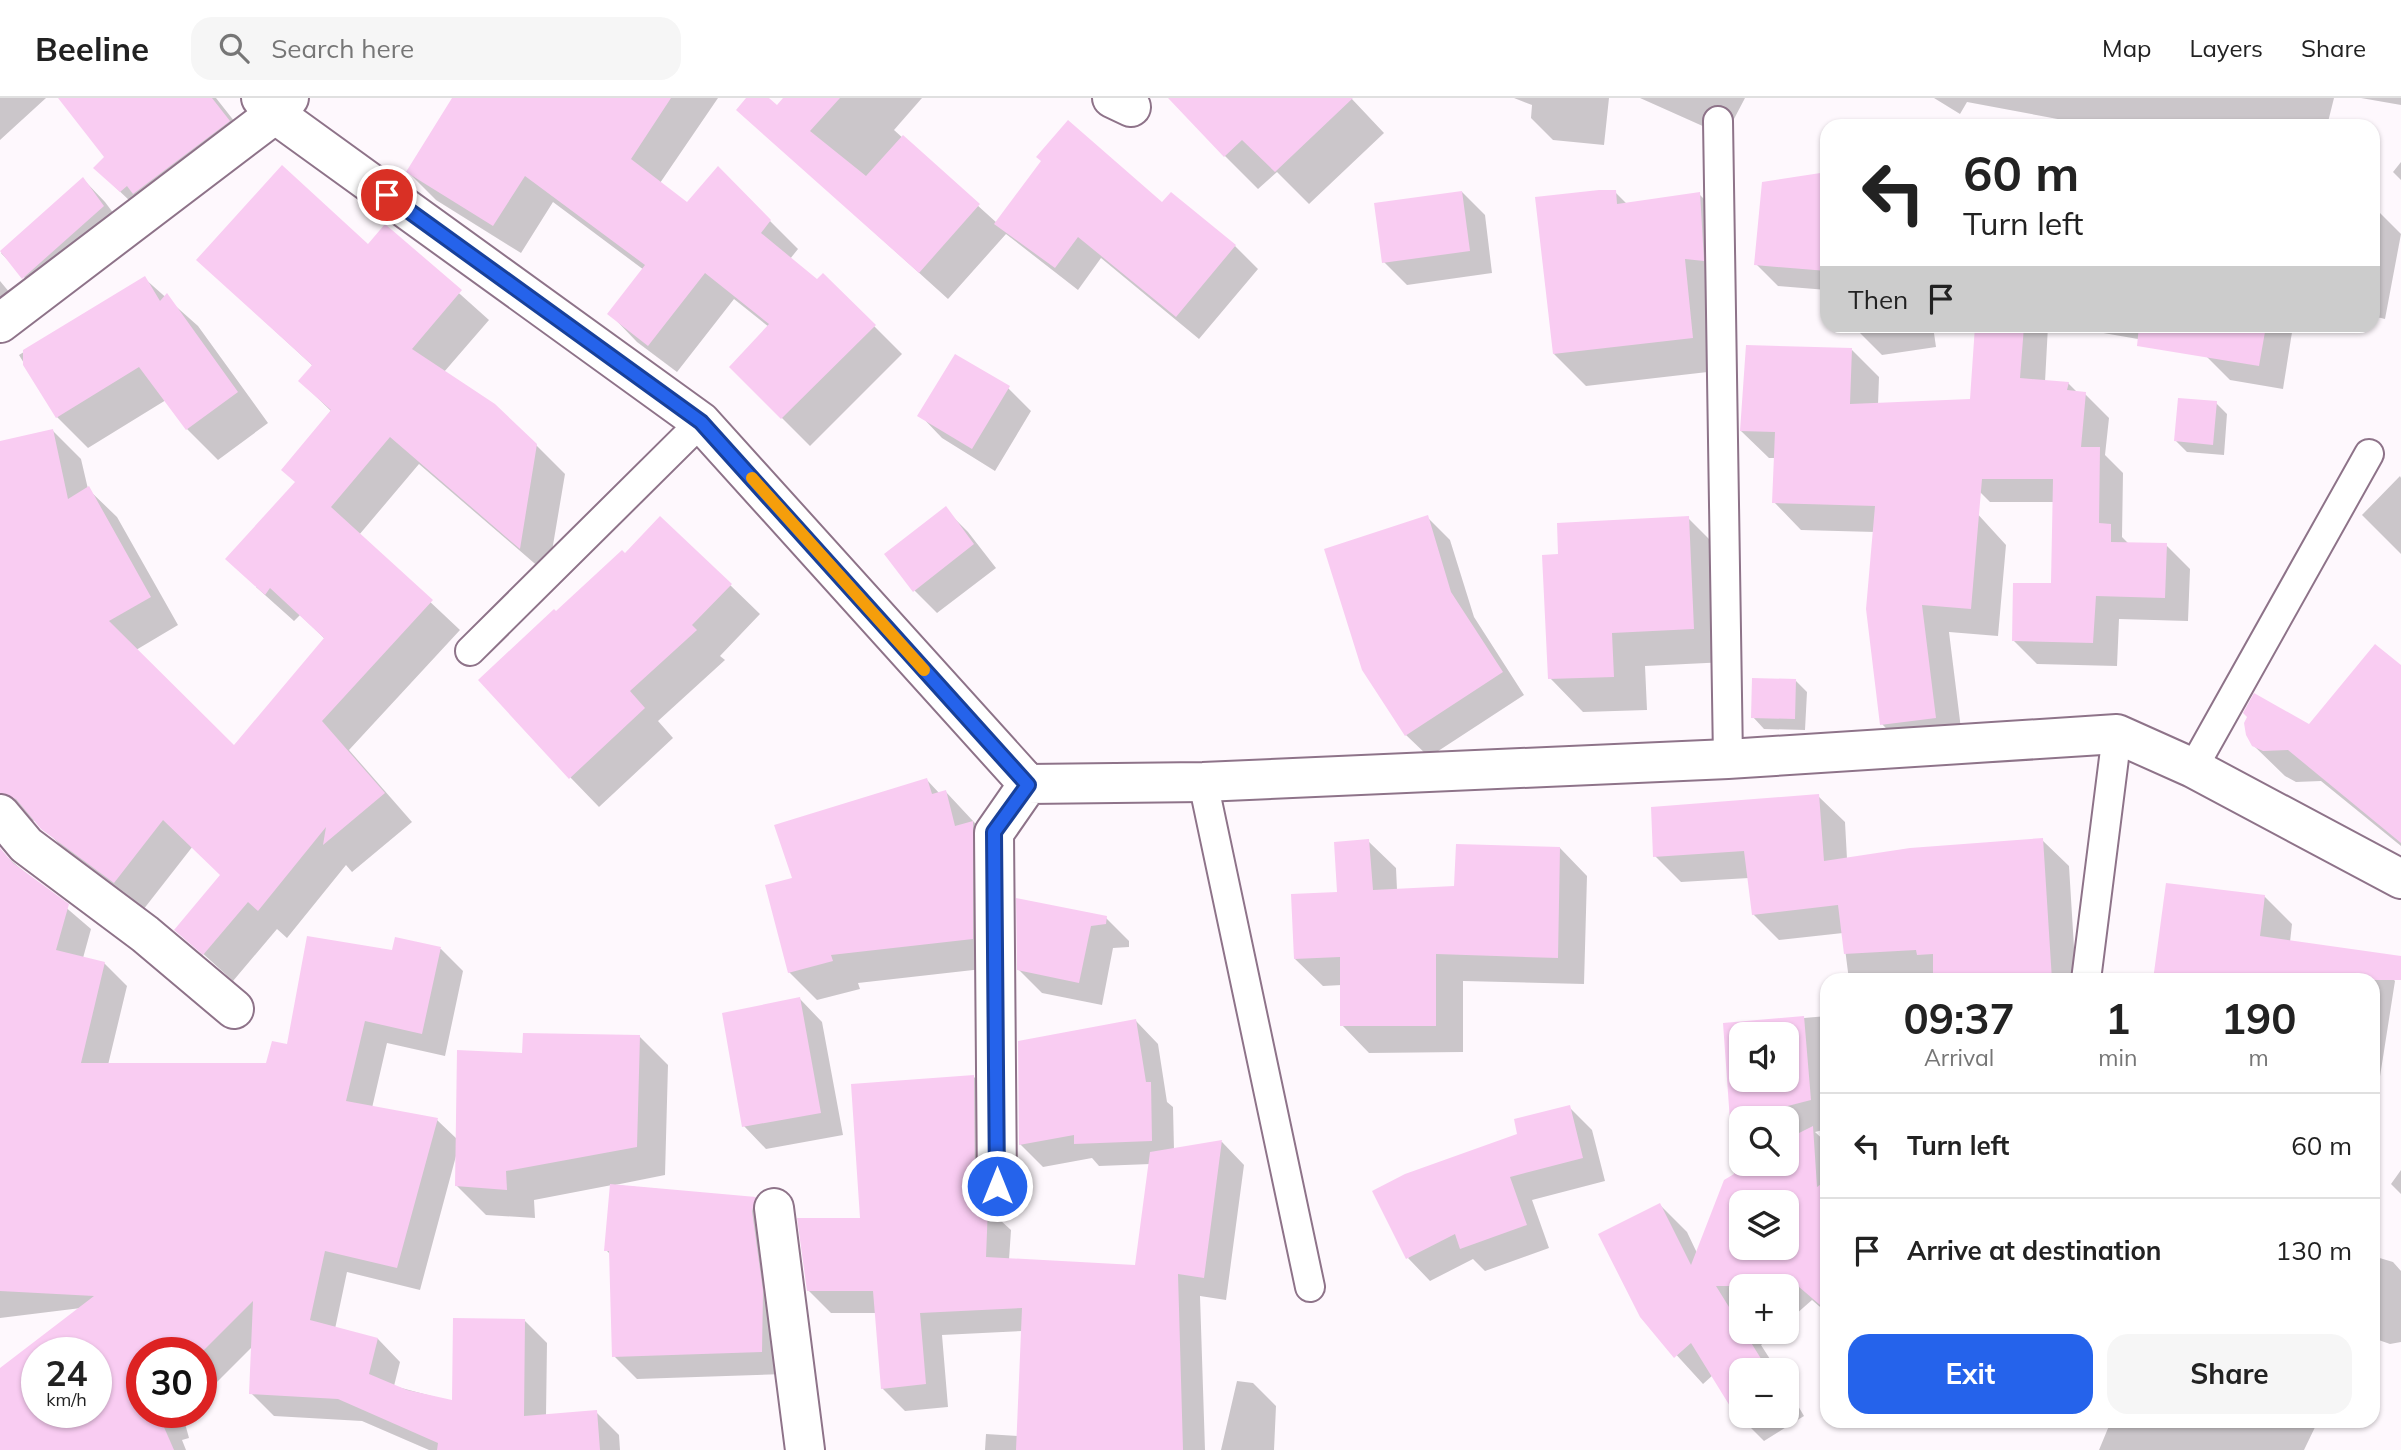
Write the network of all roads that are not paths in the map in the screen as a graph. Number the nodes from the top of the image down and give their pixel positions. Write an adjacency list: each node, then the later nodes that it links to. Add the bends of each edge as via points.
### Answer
1 (275, 103): 3 (street); 4 (street)
2 (1718, 121): 8 (lane)
3 (0, 323)
4 (701, 422): 6 (lane); 11 (street)
5 (2369, 454): 9 (lane)
6 (470, 651)
7 (2117, 734): 8 (street); 9 (street); 14 (lane)
8 (1728, 759): 10 (street)
9 (2193, 768): 13 (street)
10 (1203, 782): 11 (street); 18 (lane)
11 (1028, 785): 16 (street, via 994,832)
12 (0, 814): 15 (street, via 26,845 145,934)
13 (2401, 879)
14 (2087, 973)
15 (234, 1009)
16 (997, 1186)
17 (774, 1208): 19 (street)
18 (1310, 1287)
19 (805, 1450)

